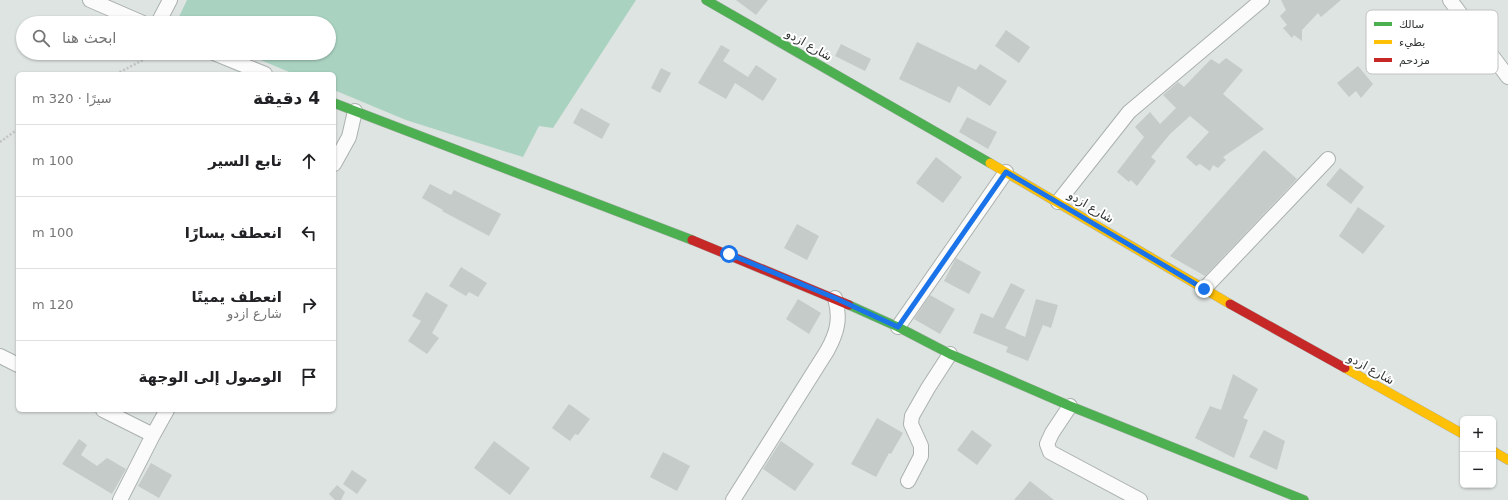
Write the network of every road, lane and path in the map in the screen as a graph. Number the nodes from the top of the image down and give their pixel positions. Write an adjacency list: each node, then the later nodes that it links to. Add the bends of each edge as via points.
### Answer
1 (90, 0): 7 (street)
2 (170, 0): 8 (street)
3 (706, 0): 21 (street, شارع ازدو)
4 (1262, 0): 22 (street, via 1129,112)
5 (1450, 0): 6 (street)
6 (1458, 10)
7 (126, 16)
8 (162, 16)
9 (143, 60): 12 (path)
10 (231, 60): 13 (street)
11 (1498, 64): 14 (street)
12 (120, 72)
13 (260, 72)
14 (1508, 77)
15 (336, 103): 16 (street)
16 (355, 111): 19 (street, via 349,137); 24 (street, via 644,220)
17 (16, 130): 18 (path)
18 (0, 142)
19 (336, 160)
20 (1328, 160): 23 (street)
21 (1006, 172): 22 (street, شارع ازدو); 25 (street)
22 (1058, 202): 23 (street, شارع ازدو)
23 (1204, 289): 32 (street, شارع ازدو)
24 (835, 298): 25 (street); 38 (street, via 839,317 834,338)
25 (898, 327): 26 (street)
26 (950, 354): 29 (street); 36 (street, via 912,416 911,424 921,446 921,456)
27 (0, 356): 28 (street)
28 (16, 364)
29 (1070, 406): 39 (street, via 1047,444 1050,452); 40 (street)
30 (107, 412): 33 (street)
31 (166, 412): 33 (street)
32 (1460, 432)
33 (152, 435): 37 (street)
34 (1495, 452): 35 (street)
35 (1508, 460)
36 (908, 481)
37 (120, 500)
38 (733, 500)
39 (1140, 500)
40 (1304, 500)

